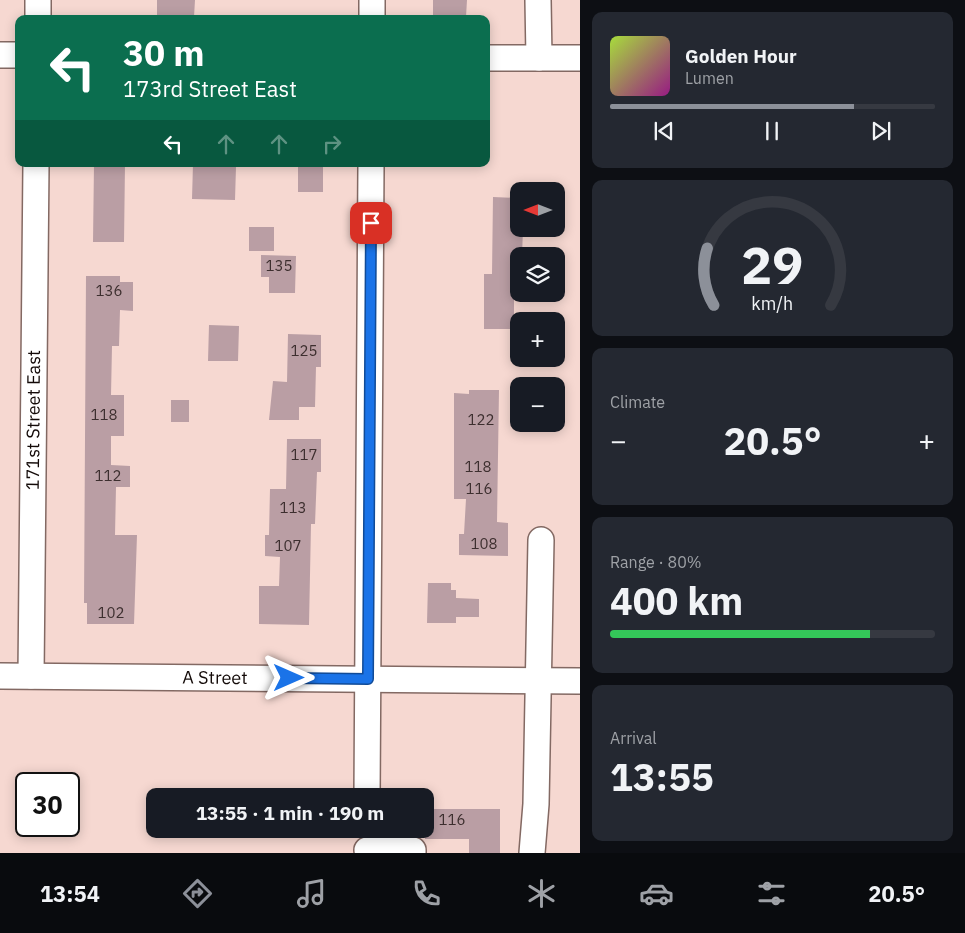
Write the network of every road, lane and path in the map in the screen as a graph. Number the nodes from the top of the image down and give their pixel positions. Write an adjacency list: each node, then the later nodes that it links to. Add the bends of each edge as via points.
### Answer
1 (38, 0): 4 (street)
2 (372, 0): 5 (street)
3 (538, 0): 9 (street)
4 (38, 15)
5 (372, 15)
6 (0, 55): 7 (street)
7 (15, 55)
8 (490, 58): 9 (street)
9 (539, 58): 10 (street)
10 (580, 58)
11 (36, 167): 15 (street, 171st Street East)
12 (371, 167): 16 (street)
13 (541, 540): 17 (street)
14 (0, 676): 15 (street, A Street)
15 (32, 676): 16 (street, A Street)
16 (368, 679): 17 (street, A Street); 19 (street)
17 (540, 680): 18 (street, A Street); 22 (street)
18 (580, 681)
19 (367, 788)
20 (367, 844): 21 (street, via 412,850)
21 (413, 853)
22 (532, 853)

